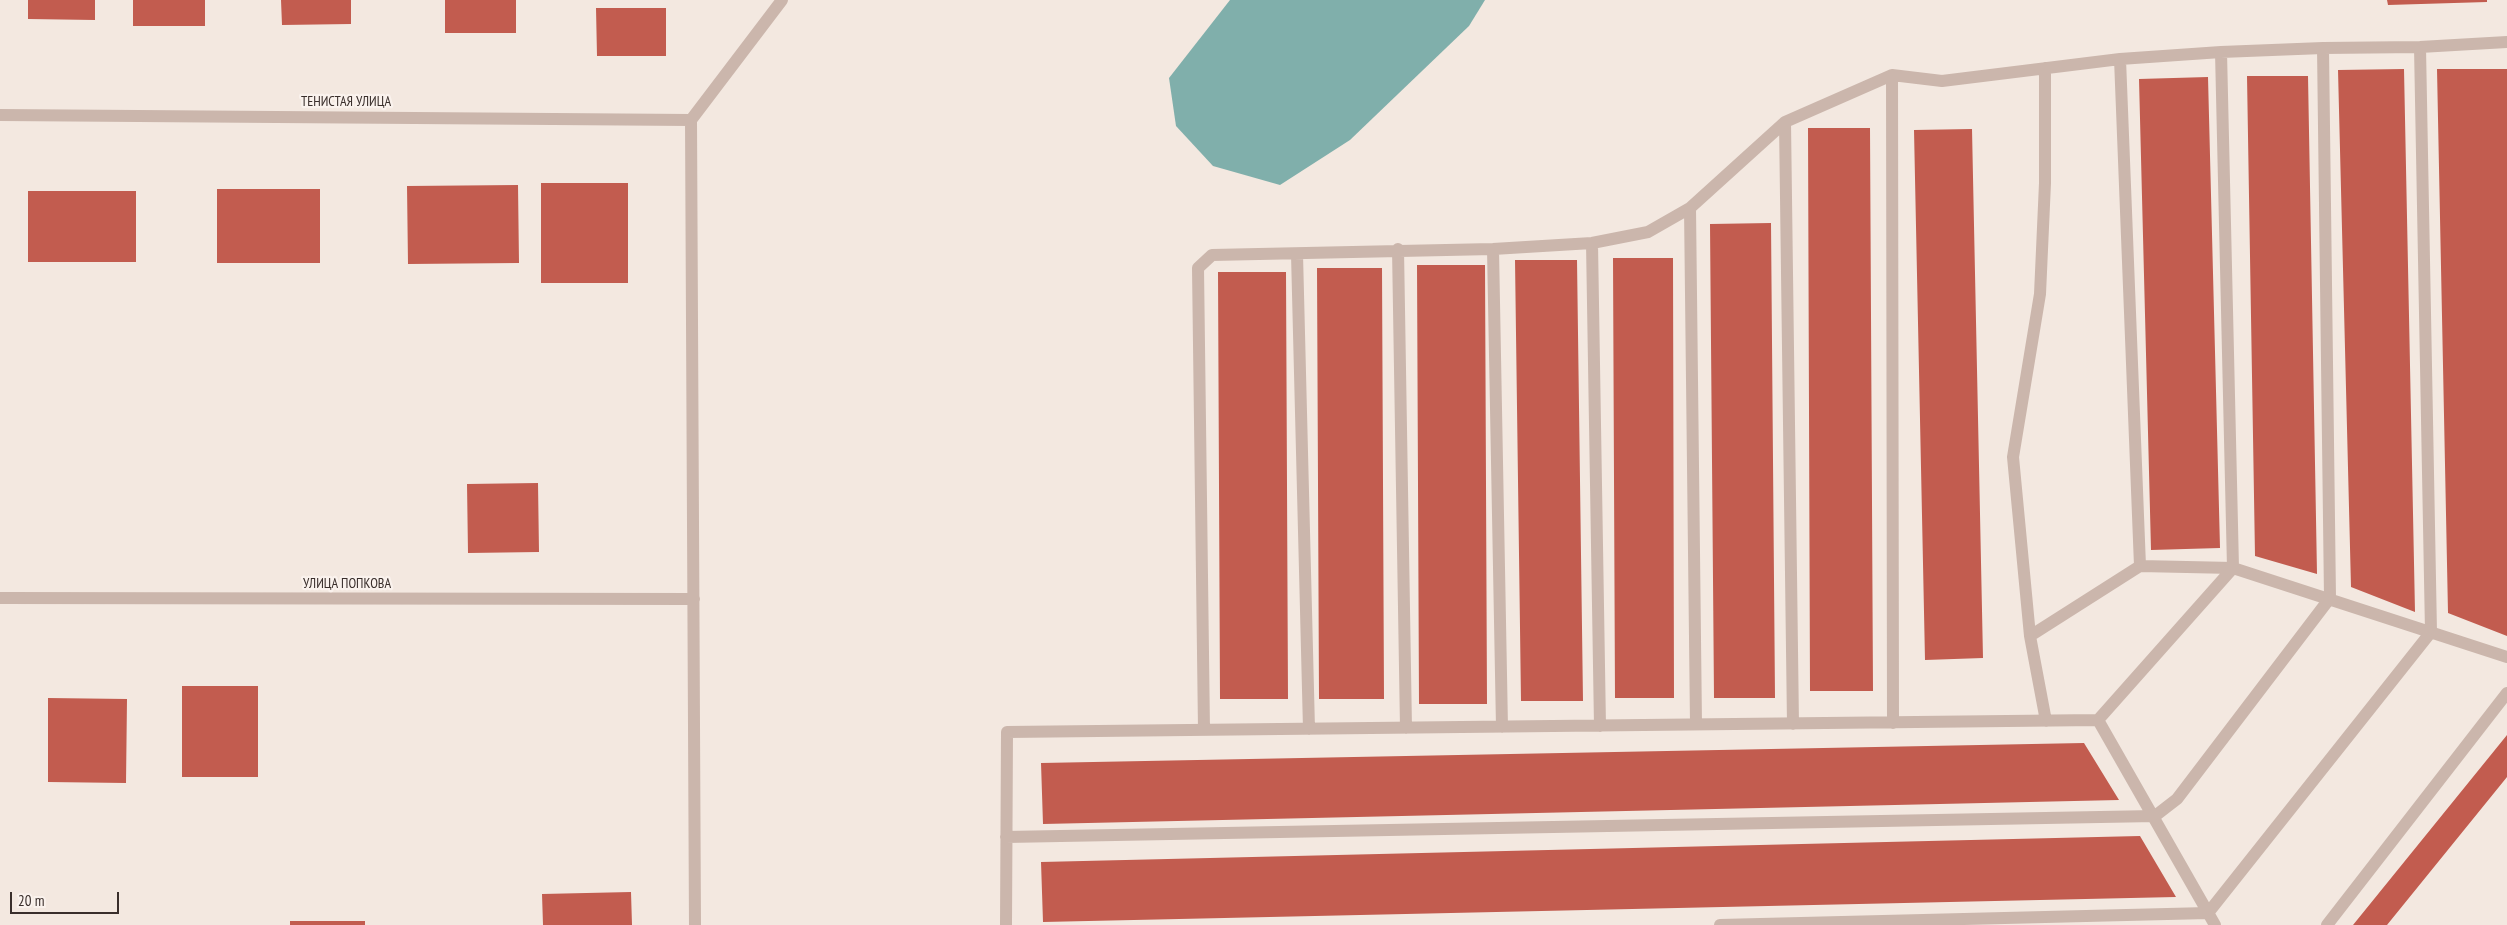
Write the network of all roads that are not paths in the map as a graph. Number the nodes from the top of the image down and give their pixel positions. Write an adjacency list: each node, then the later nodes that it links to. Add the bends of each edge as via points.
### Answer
1 (782, 0): 10 (street)
2 (2507, 42): 3 (street)
3 (2420, 47): 4 (street); 22 (street)
4 (2323, 48): 5 (street); 20 (street)
5 (2221, 52): 6 (street); 18 (street)
6 (2120, 59): 7 (street); 17 (street)
7 (2045, 68): 8 (street, via 1942,81); 23 (street, via 2045,183 2040,294 2013,457)
8 (1892, 75): 11 (street); 28 (street)
9 (0, 115): 10 (street, ТЕНИСТАЯ УЛИЦА)
10 (691, 120): 21 (street)
11 (1784, 122): 12 (street); 30 (street)
12 (1690, 208): 13 (street, via 1648,232); 29 (street)
13 (1592, 243): 15 (street); 31 (street)
14 (1398, 249): 15 (street); 16 (street); 33 (street)
15 (1493, 249): 32 (street)
16 (1297, 254): 34 (street); 35 (street, via 1212,255 1198,268)
17 (2140, 566): 18 (street); 23 (street)
18 (2233, 568): 20 (street); 26 (street)
19 (0, 598): 21 (street, УЛИЦА ПОПКОВА)
20 (2330, 598): 22 (street); 36 (street, via 2177,799)
21 (694, 600): 39 (street)
22 (2431, 632): 24 (street); 38 (street)
23 (2030, 636): 27 (street)
24 (2507, 657)
25 (2507, 693): 43 (street)
26 (2098, 720): 27 (street); 36 (street)
27 (2046, 721): 28 (street)
28 (1893, 723): 30 (street)
29 (1696, 724): 30 (street); 31 (street)
30 (1793, 724)
31 (1600, 726): 32 (street)
32 (1502, 727): 33 (street)
33 (1406, 728): 34 (street)
34 (1309, 729): 35 (street)
35 (1204, 730): 37 (street, via 1007,732)
36 (2155, 816): 37 (street); 38 (street)
37 (1006, 837): 40 (street)
38 (2208, 913): 41 (street); 42 (street)
39 (695, 925)
40 (1006, 925)
41 (1720, 925)
42 (2215, 925)
43 (2327, 925)

